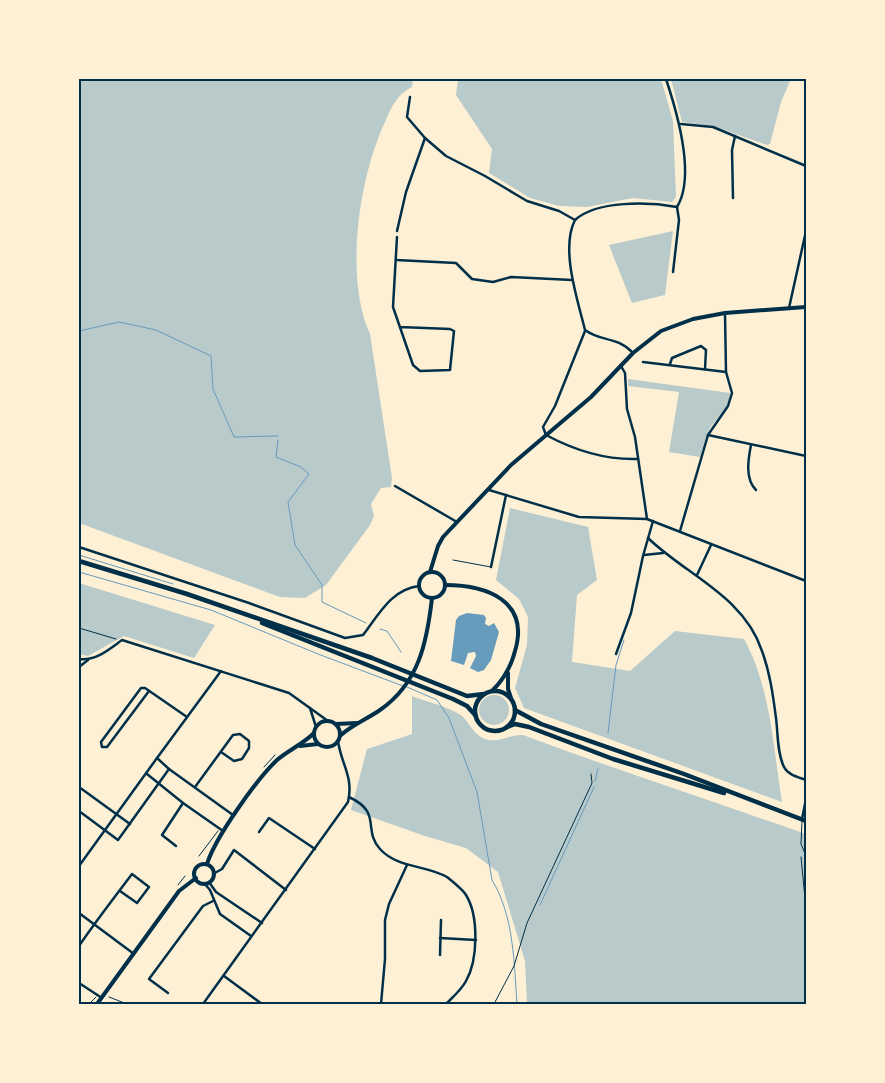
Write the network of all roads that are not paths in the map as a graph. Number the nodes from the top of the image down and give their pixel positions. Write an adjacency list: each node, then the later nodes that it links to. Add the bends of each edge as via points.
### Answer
1 (666, 79): 3 (street)
2 (410, 97): 5 (street, via 406,116)
3 (680, 124): 4 (street, via 713,127); 8 (street, via 684,195)
4 (735, 136): 6 (street); 7 (street, via 732,150)
5 (425, 138): 9 (street, via 446,156 526,201 559,211); 10 (street, via 406,192)
6 (806, 166)
7 (734, 198)
8 (677, 207): 9 (street, via 632,203 593,211); 14 (street, via 679,220)
9 (575, 220): 15 (street, via 571,229)
10 (397, 231)
11 (806, 232): 17 (street)
12 (397, 237): 13 (street)
13 (396, 260): 15 (street, via 456,263 472,279 493,282 511,277); 19 (street, via 393,307)
14 (673, 272)
15 (572, 280): 20 (street)
16 (806, 307): 17 (main road)
17 (789, 308): 18 (main road)
18 (724, 313): 21 (main road, via 666,329); 26 (street)
19 (400, 327): 19 (street, via 416,370 450,370 454,331)
20 (586, 330): 21 (street, via 624,343); 28 (street, via 543,427)
21 (633, 353): 23 (main road)
22 (644, 362): 24 (street)
23 (621, 365): 28 (main road, via 591,397); 31 (street, via 625,373 627,409)
24 (670, 365): 25 (street); 25 (street, via 672,358 701,346 706,350)
25 (705, 369): 26 (street)
26 (726, 372): 27 (street, via 732,393 728,406)
27 (708, 435): 29 (street); 39 (street)
28 (546, 436): 31 (street, via 578,449); 33 (main road, via 510,465)
29 (750, 445): 30 (street); 34 (street, via 748,464)
30 (806, 456)
31 (638, 459): 36 (street)
32 (395, 486): 38 (street)
33 (487, 490): 35 (street); 38 (main road)
34 (756, 490)
35 (506, 495): 36 (street, via 579,517); 47 (street)
36 (647, 519): 37 (street)
37 (653, 521): 39 (street); 40 (street)
38 (457, 522): 48 (main road, via 438,546)
39 (680, 531): 41 (street)
40 (648, 538): 43 (street); 44 (street)
41 (711, 545): 49 (street); 50 (street)
42 (79, 547): 51 (street, via 345,638 363,635 394,596 405,588)
43 (663, 553): 44 (street); 49 (street)
44 (642, 556): 55 (street, via 631,613)
45 (453, 560): 47 (lane)
46 (79, 561): 54 (main road)
47 (491, 567)
48 (430, 572): 51 (main road, via 421,578); 52 (main road, via 441,576)
49 (697, 575): 83 (street, via 728,600 748,623 762,649 773,690 784,767 794,776)
50 (806, 581)
51 (419, 586): 53 (main road, via 422,593)
52 (445, 586): 53 (main road, via 442,593); 60 (main road, via 488,592 510,606 519,630)
53 (432, 598): 70 (main road, via 420,662 399,694)
54 (242, 614): 63 (main road, via 372,658 467,696); 67 (main road, via 452,698 467,706)
55 (616, 654)
56 (79, 659): 57 (street)
57 (88, 660): 58 (street); 59 (street, via 122,640)
58 (79, 667)
59 (221, 671): 65 (street, via 289,693); 68 (street)
60 (508, 673): 62 (main road); 64 (main road)
61 (149, 691): 61 (street, via 141,688 101,742 102,747 107,747); 68 (street)
62 (492, 691): 63 (main road); 64 (main road)
63 (484, 694): 67 (main road, via 477,703)
64 (511, 698): 66 (main road)
65 (308, 705): 69 (street); 72 (street)
66 (515, 710): 73 (main road); 88 (main road, via 541,724)
67 (476, 716): 73 (main road, via 488,730)
68 (187, 717): 80 (street)
69 (328, 721): 71 (main road); 72 (main road)
70 (359, 722): 71 (main road); 75 (main road)
71 (336, 724): 75 (main road)
72 (316, 727): 74 (main road)
73 (507, 727): 88 (main road, via 515,724 528,727 614,759)
74 (314, 732): 77 (main road); 78 (main road)
75 (341, 735): 76 (main road)
76 (338, 742): 77 (main road, via 329,747); 87 (street, via 349,774)
77 (319, 744): 78 (main road)
78 (294, 749): 93 (main road, via 263,776)
79 (221, 752): 79 (street, via 233,735 240,734 249,741 249,748 242,759 234,761); 86 (street)
80 (157, 758): 81 (street); 82 (street)
81 (169, 770): 84 (street); 86 (street)
82 (146, 773): 84 (street); 92 (street)
83 (806, 780)
84 (160, 784): 90 (street); 95 (street)
85 (79, 787): 92 (street)
86 (195, 787): 93 (street)
87 (349, 797): 100 (street); 103 (street, via 361,802 370,812 374,840 380,849)
88 (742, 797): 94 (main road)
89 (806, 799): 94 (street)
90 (183, 803): 97 (street); 99 (street, via 162,835)
91 (79, 811): 96 (street)
92 (116, 814): 95 (street); 96 (street)
93 (234, 816): 97 (main road)
94 (804, 820): 101 (lane, via 800,844)
95 (130, 824): 96 (street, via 118,840)
96 (105, 830): 104 (street)
97 (223, 831): 102 (main road)
98 (259, 832): 100 (street, via 269,818)
99 (176, 846)
100 (315, 849): 108 (street)
101 (806, 856)
102 (207, 864): 105 (main road); 106 (main road, via 198,866 194,872)
103 (407, 864): 117 (street, via 447,878 466,895 474,917); 128 (street, via 388,904)
104 (79, 866)
105 (214, 874): 107 (main road); 108 (street, via 222,870 234,850)
106 (196, 878): 107 (main road); 119 (main road, via 180,891)
107 (207, 882): 110 (street); 113 (street, via 216,892)
108 (286, 890): 113 (street)
109 (120, 891): 109 (street, via 138,903 149,887 132,874); 114 (street)
110 (213, 901): 115 (street, via 220,914); 123 (street, via 203,906 149,980)
111 (79, 913): 114 (street)
112 (441, 920): 116 (street)
113 (262, 923): 115 (street)
114 (94, 924): 118 (street); 119 (street)
115 (252, 937): 121 (street)
116 (440, 938): 117 (street); 120 (street)
117 (476, 940): 129 (street, via 466,981)
118 (79, 946)
119 (134, 954): 124 (main road)
120 (440, 955)
121 (224, 976): 126 (street); 127 (street)
122 (79, 984): 124 (street)
123 (168, 993)
124 (104, 996): 125 (main road)
125 (97, 1004)
126 (203, 1004)
127 (262, 1004)
128 (380, 1004)
129 (446, 1004)

